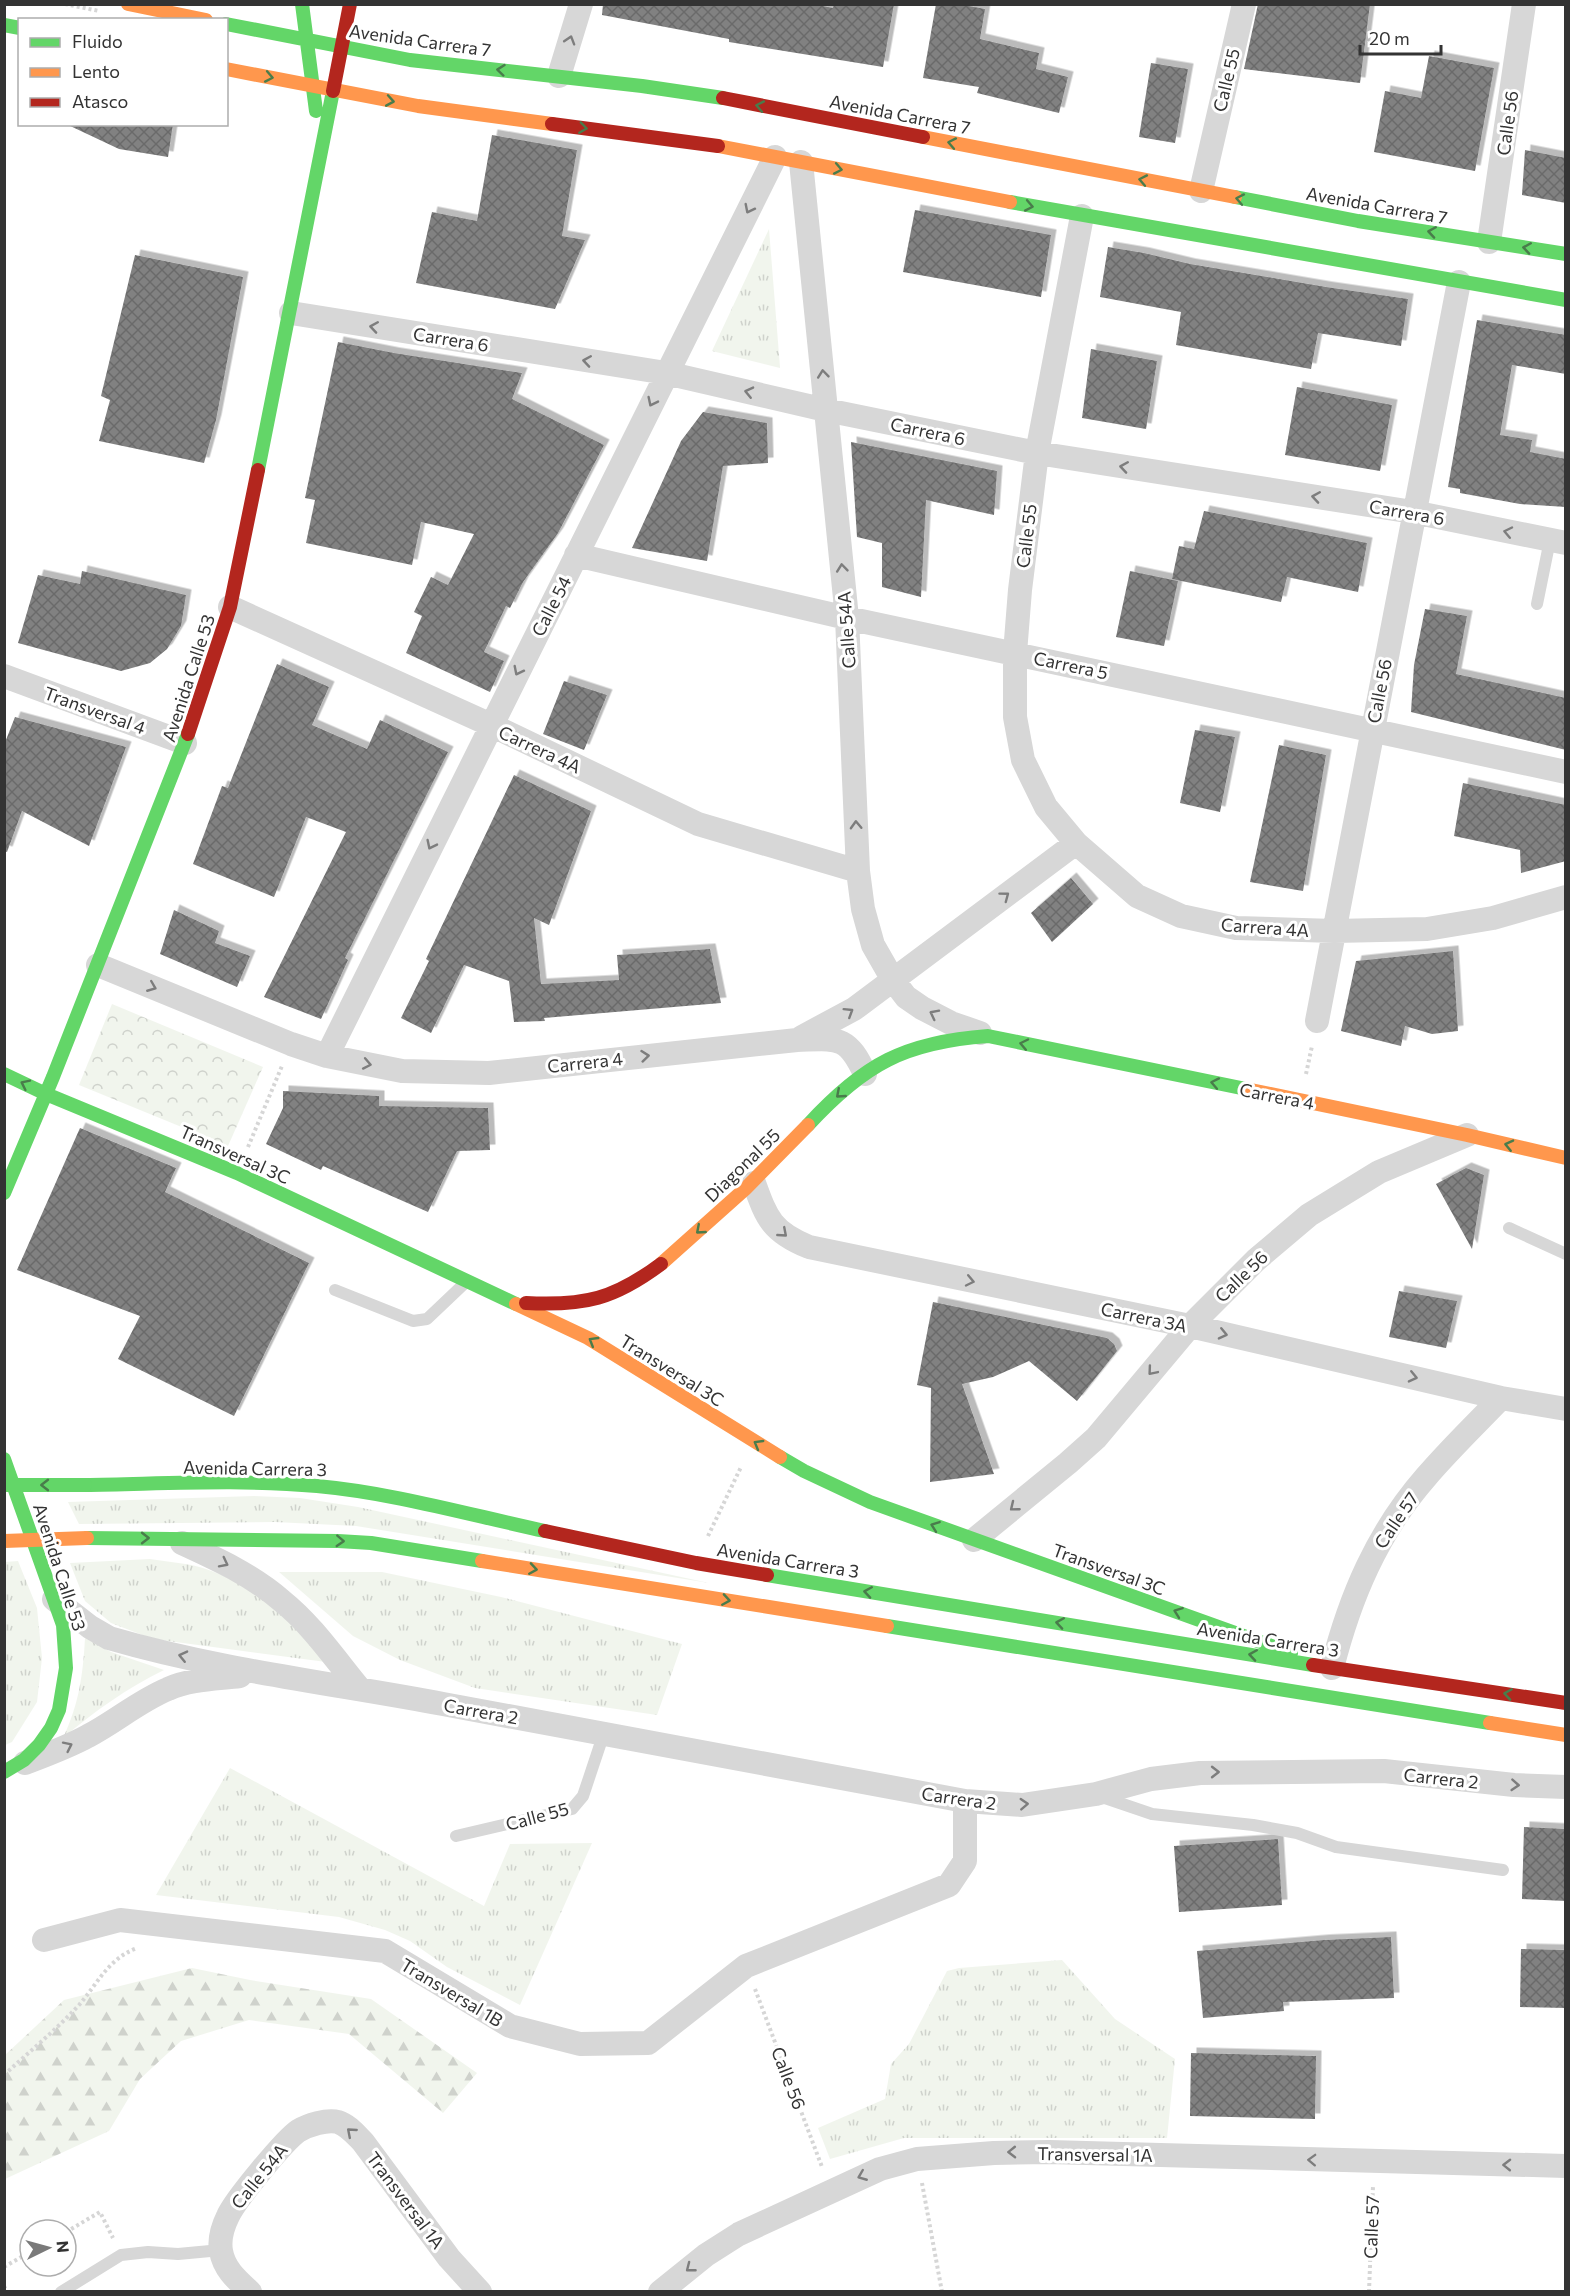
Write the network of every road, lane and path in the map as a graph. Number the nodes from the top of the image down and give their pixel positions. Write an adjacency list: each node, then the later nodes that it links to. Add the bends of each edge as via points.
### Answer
1 (128, 4): 7 (main road)
2 (302, 4): 9 (main road, Avenida Calle 53)
3 (350, 4): 10 (main road, Avenida Calle 53)
4 (581, 4): 12 (street, one-way to 4)
5 (1244, 4): 18 (street, Calle 55)
6 (1524, 4): 20 (street, Calle 56)
7 (196, 18)
8 (228, 24): 9 (main road, Avenida Carrera 7)
9 (306, 40): 10 (main road, Avenida Carrera 7); 13 (main road, Avenida Calle 53)
10 (341, 46): 12 (main road, Avenida Carrera 7, one-way to 10, via 410,60); 14 (main road, Avenida Calle 53)
11 (228, 69): 13 (main road, one-way to 13)
12 (559, 76): 18 (main road, Avenida Carrera 7, one-way to 12, via 706,95)
13 (312, 86): 14 (main road); 15 (main road, Avenida Calle 53)
14 (333, 90): 15 (main road, Avenida Calle 53); 16 (main road, one-way to 16)
15 (321, 149): 24 (main road, Avenida Calle 53)
16 (775, 157): 17 (main road); 25 (street, Calle 54, one-way to 25)
17 (801, 162): 19 (main road, one-way to 19); 26 (street, Calle 54A, one-way to 17)
18 (1201, 191): 20 (main road, Avenida Carrera 7, one-way to 18)
19 (1082, 216): 22 (main road); 27 (street, Calle 55)
20 (1489, 242): 21 (main road, Avenida Carrera 7, one-way to 20)
21 (1566, 254)
22 (1459, 282): 23 (main road); 28 (street, Calle 56)
23 (1566, 300)
24 (291, 313): 25 (street, Carrera 6, one-way to 24); 32 (main road, Avenida Calle 53)
25 (666, 374): 26 (street, Carrera 6, one-way to 25); 30 (street, Calle 54, one-way to 30)
26 (826, 410): 27 (street, Carrera 6); 33 (street, Calle 54A, one-way to 26)
27 (1037, 453): 28 (street, Carrera 6, one-way to 27); 34 (street, Calle 55)
28 (1413, 512): 29 (street, Carrera 6, one-way to 28); 37 (street, Calle 56)
29 (1558, 542): 31 (lane)
30 (576, 555): 33 (street, Carrera 5); 36 (street, Calle 54, one-way to 36)
31 (1537, 604)
32 (230, 608): 36 (street, Carrera 4A); 38 (main road, Avenida Calle 53)
33 (847, 618): 34 (street, Carrera 5); 41 (street, Calle 54A, one-way to 33)
34 (1015, 653): 37 (street, Carrera 5); 40 (street, Calle 55, via 1015,717 1023,760 1046,807)
35 (4, 676): 38 (street, Transversal 4)
36 (491, 725): 41 (street, Carrera 4A, via 698,824); 50 (street, Calle 54, one-way to 50)
37 (1372, 730): 39 (street, Carrera 5); 43 (street, Calle 56)
38 (186, 743): 44 (main road, Avenida Calle 53)
39 (1566, 772)
40 (1076, 843): 43 (street, Carrera 4A, via 1137,896 1181,916 1236,928); 45 (street, one-way to 40)
41 (858, 871): 45 (street, Calle 54A, via 873,945)
42 (1566, 897): 43 (street, Carrera 4A, via 1492,918 1427,929)
43 (1334, 931): 46 (street, Calle 56)
44 (98, 965): 49 (street, Carrera 4, one-way to 49); 53 (main road, Avenida Calle 53)
45 (893, 980): 47 (street, Calle 54A, one-way to 45, via 922,1008 906,997); 48 (street, one-way to 45, via 854,1009)
46 (1317, 1022): 54 (path)
47 (988, 1036): 52 (main road, Diagonal 55, via 923,1044 894,1055); 54 (main road, Carrera 4, one-way to 47)
48 (797, 1040): 50 (street, Carrera 4, one-way to 48, via 402,1071 489,1073); 52 (street, Carrera 4, via 833,1039 847,1044)
49 (291, 1044): 50 (street, Carrera 4); 57 (path)
50 (327, 1056)
51 (4, 1074): 53 (main road, Transversal 3C, one-way to 51)
52 (865, 1074): 58 (main road, Diagonal 55, one-way to 58, via 815,1116)
53 (46, 1094): 57 (main road, Transversal 3C); 59 (main road, Avenida Calle 53)
54 (1300, 1101): 55 (main road, Carrera 4)
55 (1467, 1135): 56 (main road, Carrera 4, one-way to 55); 65 (street, Calle 56, via 1379,1172 1310,1215 1256,1260)
56 (1566, 1158)
57 (237, 1173): 62 (main road, Transversal 3C)
58 (754, 1184): 64 (main road, Diagonal 55, one-way to 64, via 638,1281 589,1301); 65 (street, Carrera 3A, one-way to 65, via 766,1216 791,1240 809,1247)
59 (4, 1193)
60 (1509, 1228): 61 (lane)
61 (1566, 1254)
62 (467, 1280): 63 (lane, via 427,1319 413,1321); 64 (main road, Transversal 3C)
63 (335, 1290)
64 (516, 1303): 68 (main road, Transversal 3C, one-way to 64, via 588,1338)
65 (1190, 1326): 66 (street, Carrera 3A, one-way to 66); 73 (street, Calle 56, one-way to 73, via 1096,1437)
66 (1502, 1398): 67 (street, Carrera 3A); 76 (street, Calle 57, via 1425,1478 1381,1538 1355,1590)
67 (1566, 1409)
68 (753, 1442): 71 (path); 73 (main road, Transversal 3C, one-way to 68, via 870,1502)
69 (4, 1459): 75 (main road, Avenida Calle 53)
70 (4, 1485): 76 (main road, Avenida Carrera 3, one-way to 70, bridge, via 696,1563 368,1493 318,1486)
71 (708, 1537)
72 (171, 1538): 74 (main road, one-way to 72, bridge); 78 (street, one-way to 78, via 226,1563 284,1602); 81 (main road, one-way to 81, via 370,1543)
73 (974, 1540): 76 (main road, Transversal 3C, one-way to 73)
74 (4, 1541)
75 (54, 1599): 77 (street, Carrera 2, one-way to 75, via 109,1638); 82 (main road, Avenida Calle 53, via 67,1650 66,1681 58,1717 39,1746)
76 (1332, 1668): 79 (main road, Avenida Carrera 3, one-way to 76)
77 (260, 1674): 78 (street, Carrera 2); 82 (street, Carrera 2, one-way to 77, via 89,1736 169,1688 198,1680)
78 (359, 1688): 80 (street, Carrera 2)
79 (1566, 1703)
80 (604, 1733): 85 (street, Carrera 2); 86 (lane, Calle 55, via 583,1796 573,1809)
81 (1566, 1735)
82 (9, 1770)
83 (1566, 1787): 84 (street, Carrera 2, one-way to 83, via 1151,1779 1200,1773 1384,1771)
84 (1095, 1794): 85 (street, Carrera 2, one-way to 84, via 1022,1805); 87 (lane, via 1152,1814 1253,1825 1297,1833 1336,1847)
85 (965, 1801): 90 (street, Transversal 1B, via 965,1861 949,1885)
86 (456, 1836)
87 (1503, 1870)
88 (44, 1940): 90 (street, Transversal 1B, via 120,1920 385,1951 510,2026 580,2044 648,2043)
89 (140, 1947): 91 (path, via 123,1953 108,1966 79,2004)
90 (747, 1966): 96 (path, Calle 56)
91 (4, 2075)
92 (324, 2123): 98 (street, Calle 54A, via 309,2125 285,2142 229,2213 222,2230); 106 (street, Transversal 1A, one-way to 92, via 449,2258 363,2142 337,2122)
93 (917, 2158): 94 (street, Transversal 1A, one-way to 93, via 1049,2152); 96 (street, Transversal 1A, one-way to 96); 108 (path)
94 (1374, 2162): 95 (street, Transversal 1A, one-way to 94); 109 (path, Calle 57)
95 (1566, 2166)
96 (831, 2190): 107 (street, Transversal 1A, one-way to 107, via 739,2234)
97 (78, 2225): 99 (path, via 100,2212)
98 (221, 2250): 99 (lane); 105 (street, via 226,2267)
99 (121, 2255): 104 (lane)
100 (18, 2259): 101 (path)
101 (4, 2267)
102 (4, 2286): 103 (path)
103 (7, 2292)
104 (61, 2292)
105 (250, 2292)
106 (480, 2292)
107 (660, 2292)
108 (942, 2292)
109 (1369, 2292)

